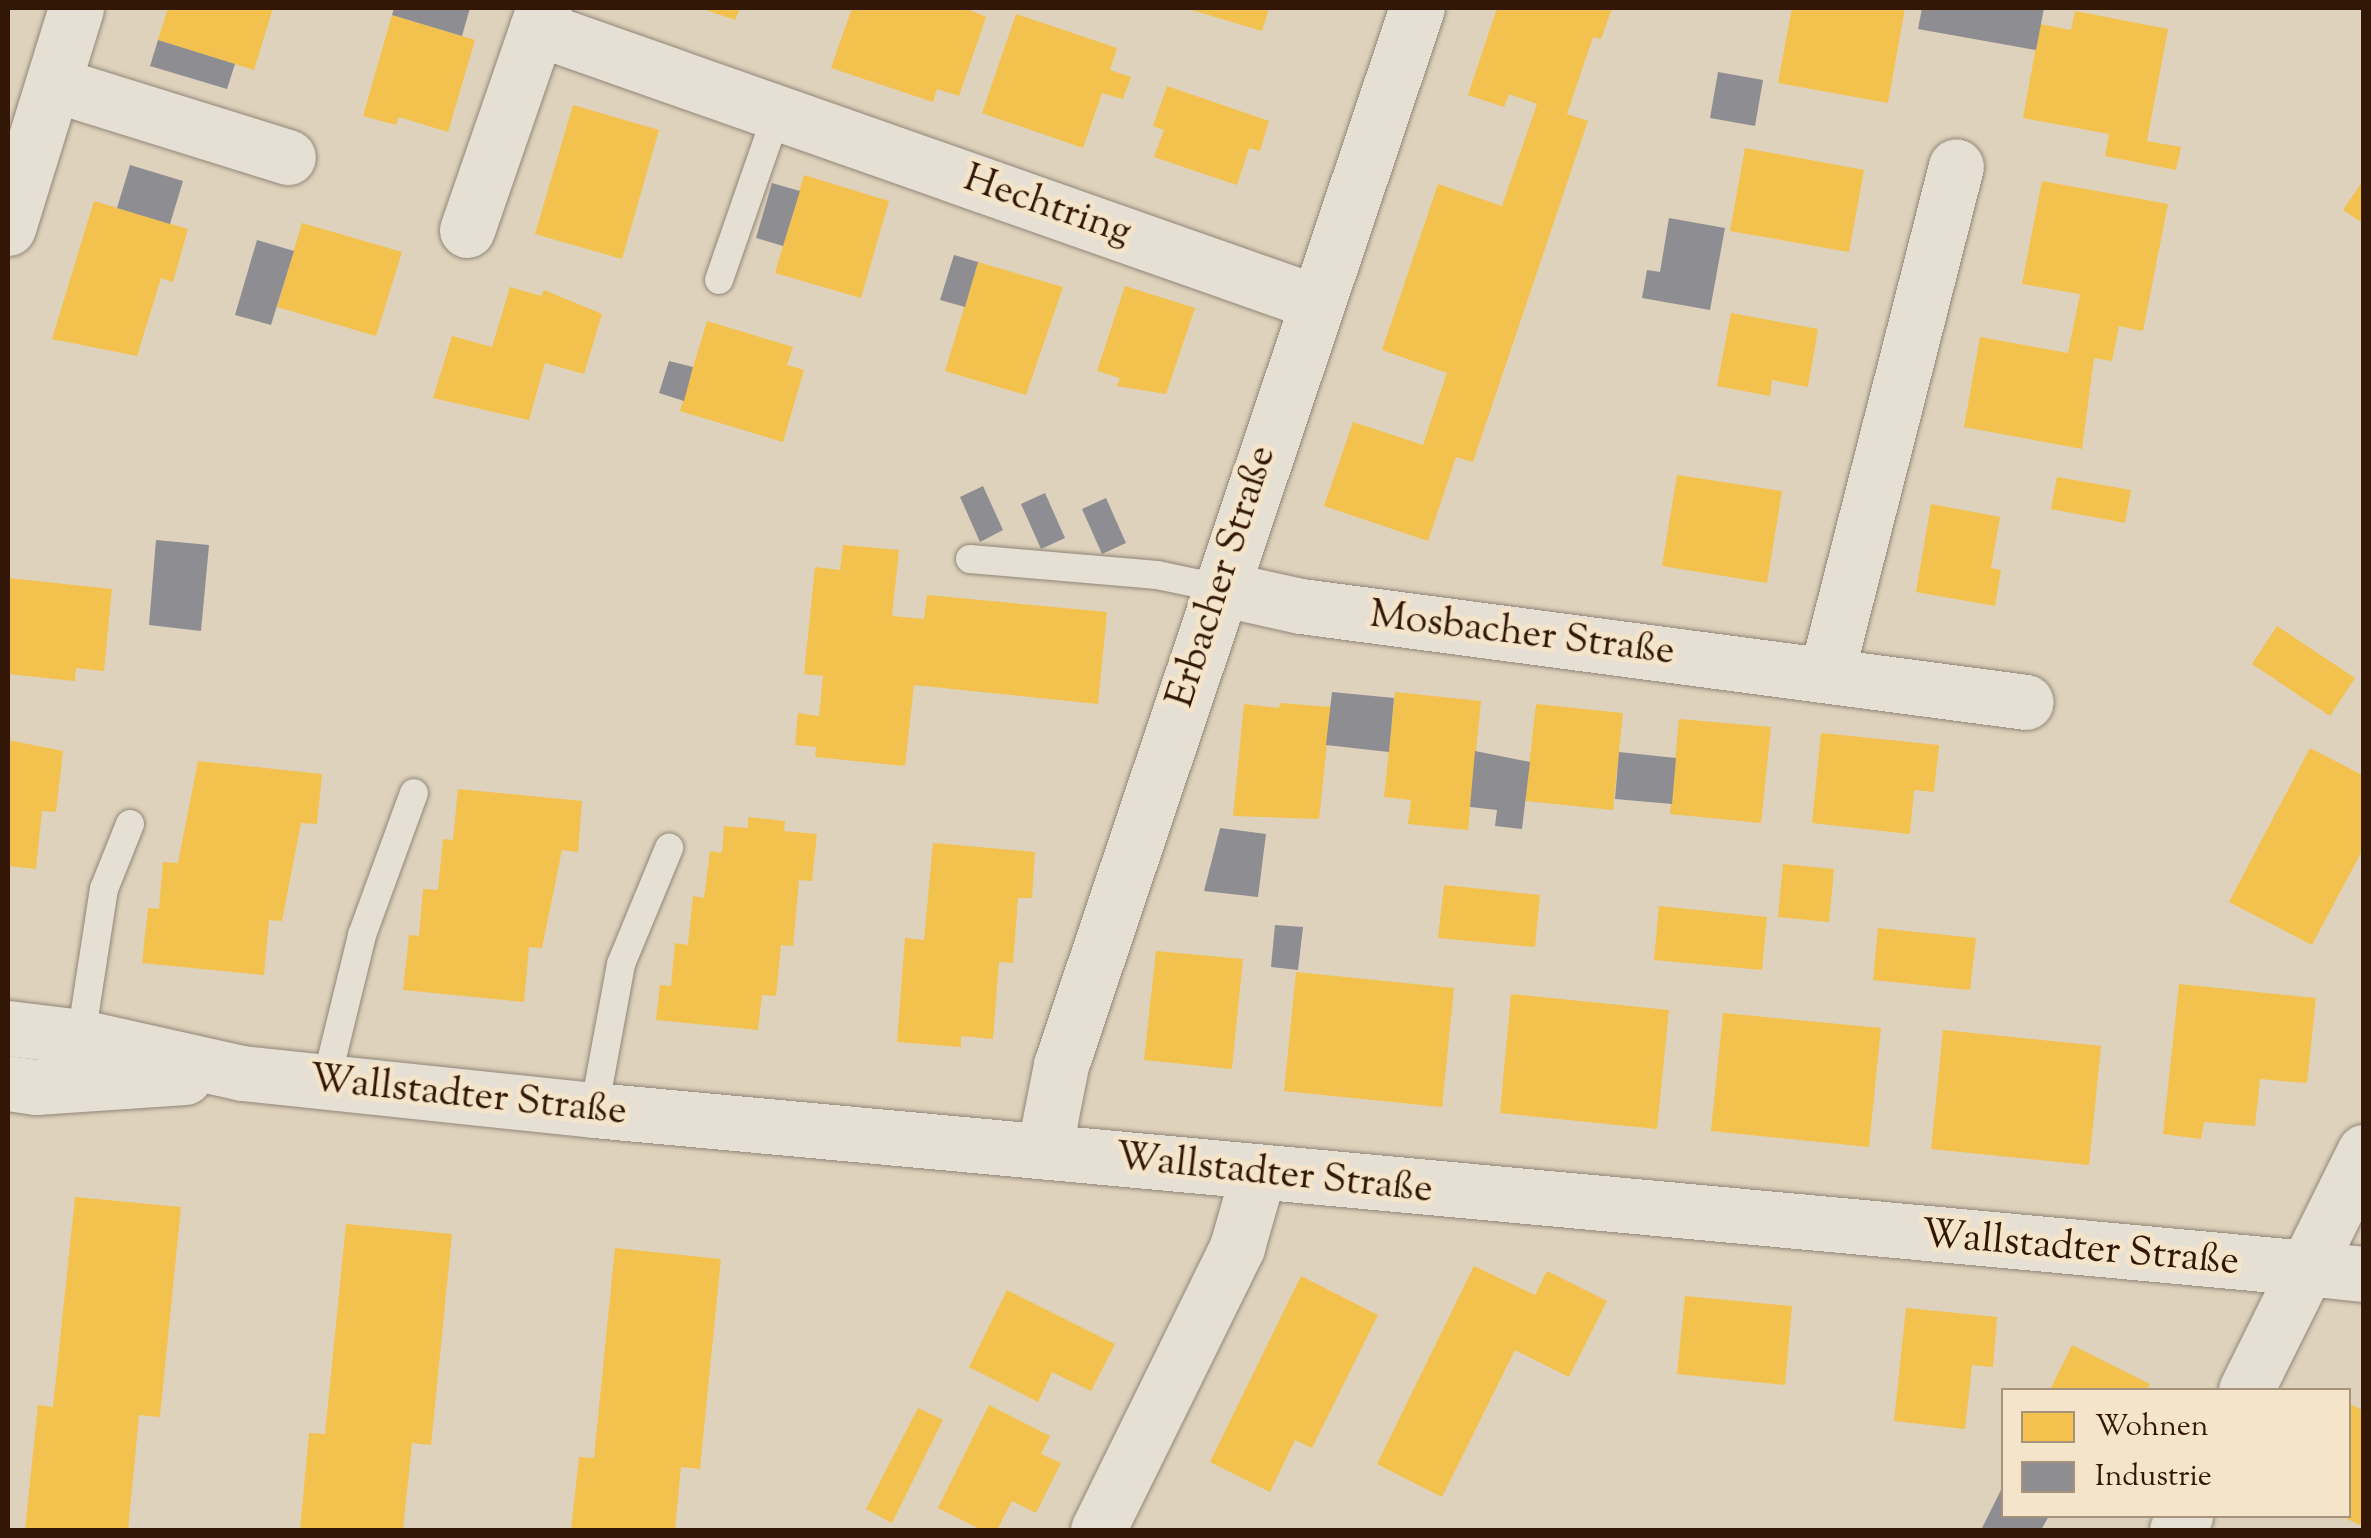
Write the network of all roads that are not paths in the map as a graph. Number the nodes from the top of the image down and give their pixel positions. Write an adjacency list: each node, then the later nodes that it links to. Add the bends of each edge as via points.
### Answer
1 (76, 8): 4 (street)
2 (1417, 8): 11 (street, Erbacher Straße)
3 (541, 18): 5 (street, Hechtring); 9 (street, Hechtring)
4 (53, 84): 6 (street); 8 (street)
5 (778, 113): 10 (lane); 11 (street, Hechtring)
6 (288, 158)
7 (1956, 166): 14 (street)
8 (8, 228)
9 (467, 230)
10 (719, 280)
11 (1316, 302): 13 (street, Erbacher Straße)
12 (970, 559): 13 (lane)
13 (1219, 588): 14 (street, Mosbacher Straße, via 1301,606); 25 (street, Erbacher Straße, via 1061,1064)
14 (1826, 675): 15 (street, Mosbacher Straße)
15 (2026, 702)
16 (414, 793): 22 (lane, via 362,935)
17 (130, 824): 20 (lane, via 104,889)
18 (669, 848): 24 (lane, via 622,964)
19 (8, 1028): 20 (street, Wallstadter Straße)
20 (82, 1036): 21 (street, Wallstadter Straße)
21 (242, 1073): 22 (street, Wallstadter Straße); 23 (street, Wallstadter Straße, via 36,1087)
22 (326, 1082): 24 (street, Wallstadter Straße)
23 (8, 1083)
24 (594, 1110): 25 (street, Wallstadter Straße)
25 (1044, 1152): 27 (street, Wallstadter Straße)
26 (2364, 1152): 28 (street)
27 (1258, 1174): 28 (street, Wallstadter Straße); 31 (street, via 1236,1247)
28 (2306, 1268): 29 (street, Wallstadter Straße); 30 (street)
29 (2364, 1274)
30 (2247, 1388)
31 (1098, 1530)

